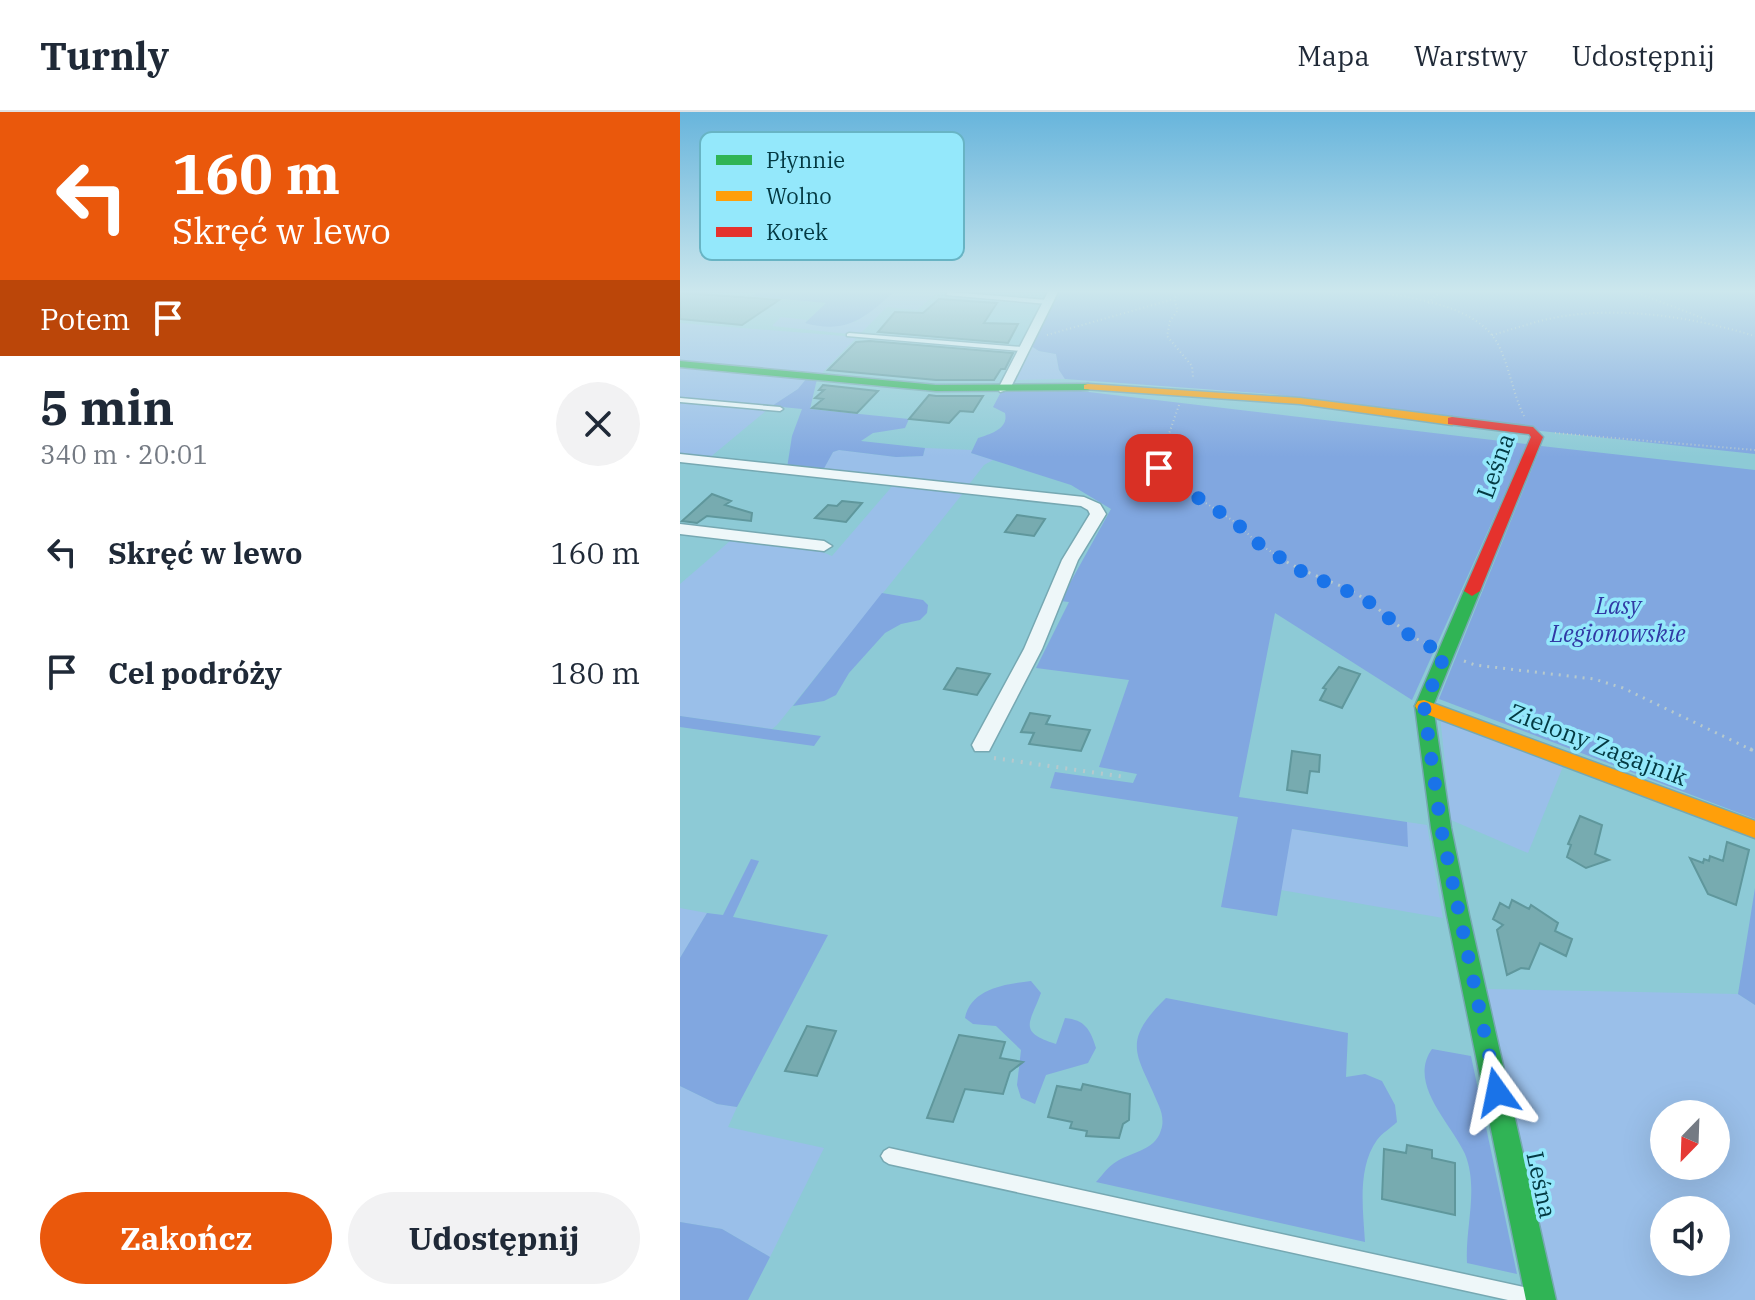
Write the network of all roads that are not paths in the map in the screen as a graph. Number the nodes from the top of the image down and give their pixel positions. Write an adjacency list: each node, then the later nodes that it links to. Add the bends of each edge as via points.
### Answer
1 (1014, 345): 2 (lane)
2 (1023, 346): 4 (street)
3 (680, 364): 4 (street, Leśna, via 936,388)
4 (1004, 389): 10 (street, Leśna, via 1116,387 1300,401 1533,431 1537,437)
5 (680, 400): 6 (lane)
6 (780, 409)
7 (680, 458): 11 (street, via 1095,507 1098,514 1070,560 1033,649)
8 (680, 529): 9 (street)
9 (824, 546)
10 (1424, 706): 12 (street, Zielony Zagajnik); 14 (street, Leśna, via 1458,915)
11 (982, 745)
12 (1755, 830)
13 (889, 1156): 14 (lane)
14 (1541, 1299)

